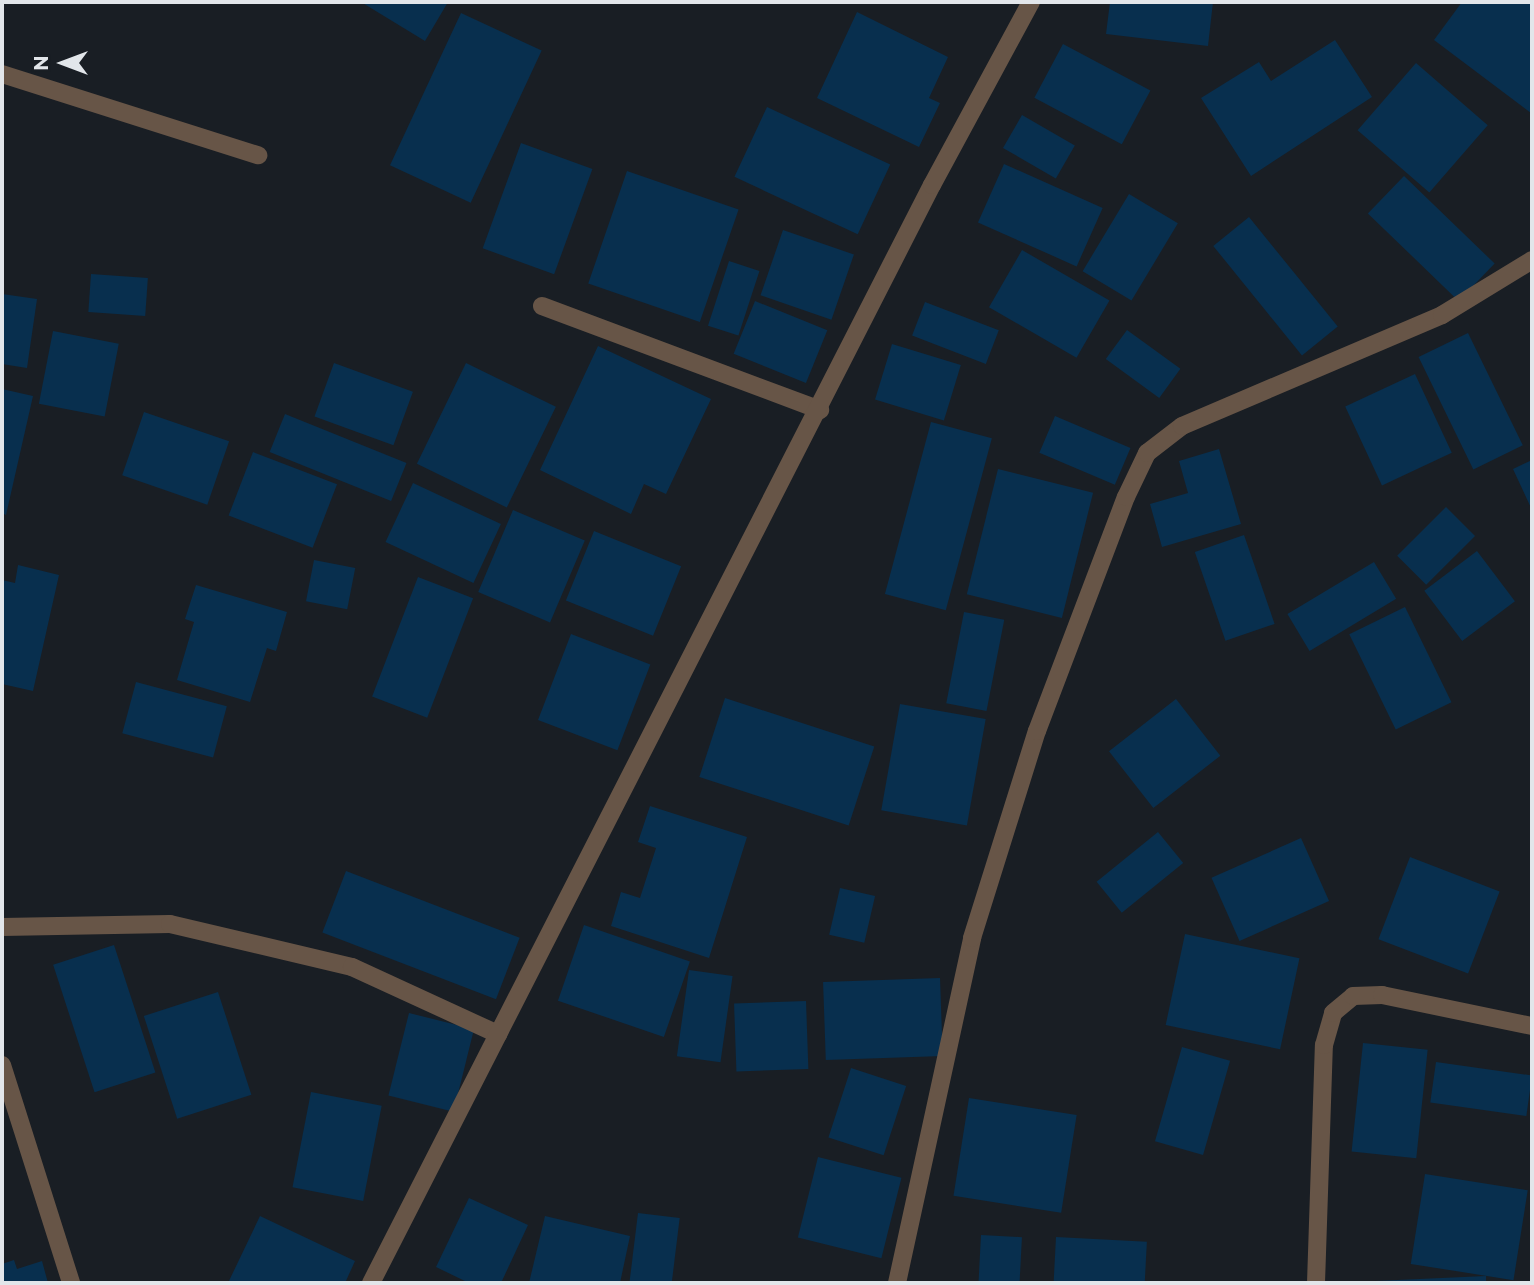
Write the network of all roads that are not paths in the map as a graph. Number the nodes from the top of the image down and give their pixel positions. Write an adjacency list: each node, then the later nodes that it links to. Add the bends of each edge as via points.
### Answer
1 (1031, 2): 6 (street)
2 (2, 74): 3 (street)
3 (258, 155)
4 (1532, 260): 13 (street, via 1442,316 1182,426 1147,453 1037,731 972,938)
5 (542, 306): 6 (street)
6 (820, 410): 9 (street)
7 (2, 927): 9 (street, via 170,924 352,967)
8 (1532, 1026): 14 (street, via 1382,995 1353,996 1333,1013 1324,1045)
9 (498, 1034): 12 (street)
10 (2, 1065): 11 (street)
11 (71, 1283)
12 (371, 1283)
13 (897, 1283)
14 (1316, 1283)

